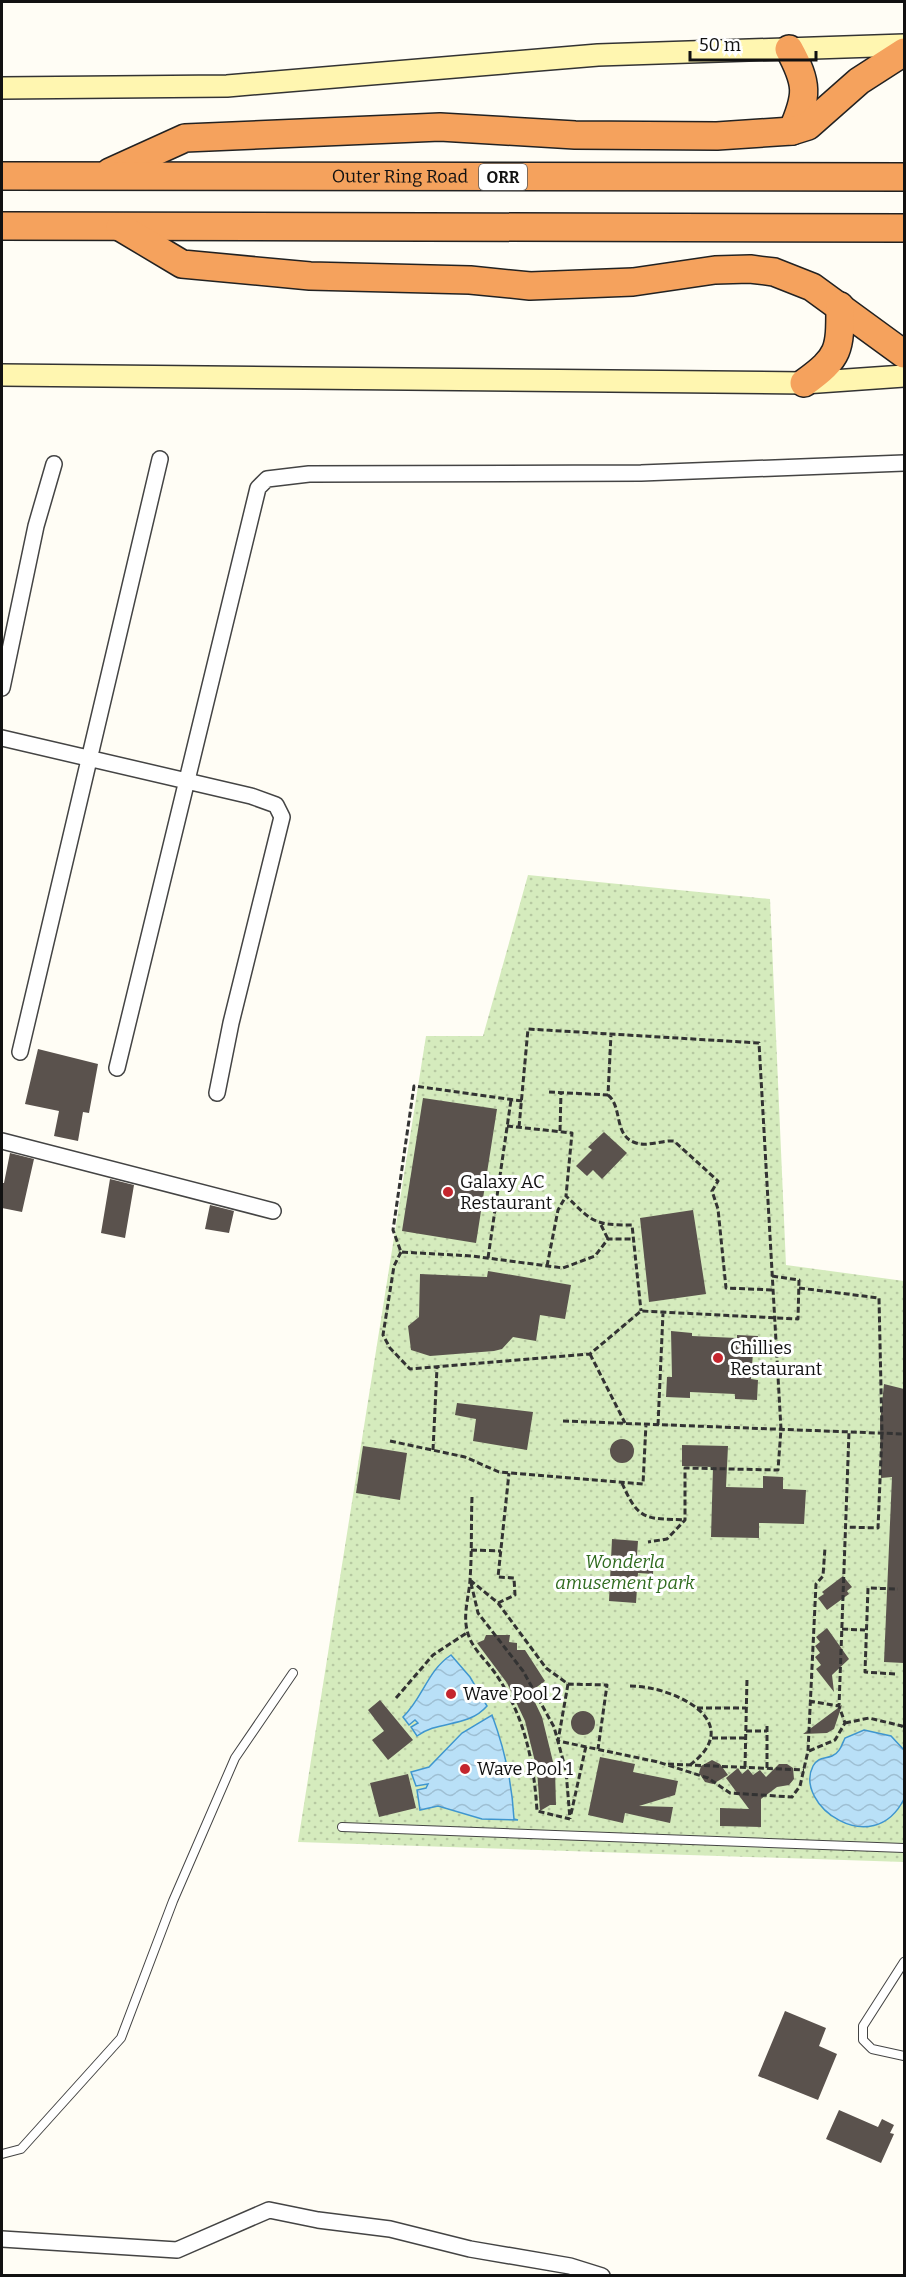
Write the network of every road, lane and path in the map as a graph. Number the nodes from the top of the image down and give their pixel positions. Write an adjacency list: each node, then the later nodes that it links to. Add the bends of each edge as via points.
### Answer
1 (904, 45): 2 (main road)
2 (789, 50): 4 (main road, via 598,55 227,86); 5 (highway, via 805,86 803,106)
3 (904, 52): 5 (highway, via 859,81 808,126)
4 (2, 88)
5 (792, 131): 7 (highway, via 717,136 587,135 440,127 185,138)
6 (2, 176): 7 (highway, Outer Ring Road / ORR)
7 (101, 176): 8 (highway, Outer Ring Road / ORR)
8 (904, 177)
9 (2, 226): 10 (highway)
10 (119, 227): 11 (highway); 12 (highway, via 182,264 310,276 542,285 633,282 750,269 774,272 812,287)
11 (904, 228)
12 (840, 306): 13 (highway); 16 (highway, via 840,341 829,365)
13 (904, 354)
14 (2, 375): 16 (main road)
15 (904, 376): 16 (main road)
16 (804, 382)
17 (160, 459): 22 (street)
18 (904, 463): 23 (street, via 641,473 309,474 267,479 258,488)
19 (54, 464): 20 (street, via 36,526)
20 (2, 688)
21 (2, 738): 22 (street)
22 (91, 760): 23 (street); 25 (street)
23 (187, 781): 26 (street); 29 (street, via 276,805 282,817)
24 (611, 1034): 30 (path); 32 (path, via 528,1029); 45 (path, via 759,1043)
25 (20, 1052)
26 (117, 1068)
27 (549, 1092): 28 (path)
28 (561, 1092): 30 (path); 35 (path)
29 (217, 1093)
30 (608, 1095): 47 (path, via 630,1140 643,1144 674,1141 718,1181 712,1191 718,1209 726,1288)
31 (511, 1100): 32 (path); 33 (path); 42 (path, via 414,1086 393,1230)
32 (523, 1101): 34 (path)
33 (507, 1126): 34 (path); 43 (path)
34 (519, 1127): 35 (path)
35 (560, 1131): 37 (path, via 572,1132)
36 (2, 1141): 38 (street)
37 (566, 1196): 39 (path, via 589,1219); 44 (path, via 558,1210)
38 (273, 1211)
39 (601, 1225): 40 (path); 41 (path, via 632,1225)
40 (608, 1239): 41 (path); 44 (path, via 595,1256 563,1268)
41 (632, 1239): 48 (path)
42 (402, 1252): 43 (path); 52 (path, via 394,1266 383,1335 410,1369)
43 (488, 1258): 44 (path)
44 (547, 1266)
45 (772, 1276): 46 (path, via 799,1280); 47 (path)
46 (799, 1288): 50 (path, via 798,1319); 59 (path, via 879,1298)
47 (773, 1290): 50 (path)
48 (641, 1311): 49 (path); 51 (path)
49 (663, 1312): 50 (path); 56 (path)
50 (775, 1318): 57 (path)
51 (590, 1354): 52 (path); 54 (path)
52 (437, 1368): 62 (path)
53 (563, 1421): 54 (path)
54 (626, 1424): 55 (path)
55 (646, 1424): 56 (path); 64 (path, via 643,1484)
56 (658, 1425): 57 (path)
57 (781, 1430): 58 (path); 66 (path, via 778,1470 685,1468)
58 (849, 1432): 59 (path); 67 (path)
59 (882, 1433): 60 (path); 67 (path, via 878,1527)
60 (904, 1434)
61 (390, 1441): 62 (path)
62 (433, 1450): 63 (path)
63 (510, 1473): 64 (path); 71 (path)
64 (622, 1482): 66 (path, via 633,1507 646,1517)
65 (472, 1497): 70 (path)
66 (685, 1520): 68 (path, via 667,1539)
67 (845, 1527): 75 (path)
68 (648, 1542)
69 (825, 1548): 84 (path, via 823,1576 816,1584)
70 (471, 1550): 71 (path); 72 (path)
71 (501, 1551): 74 (path, via 498,1577 514,1578 515,1595)
72 (470, 1580): 74 (path); 77 (path); 95 (path, via 478,1613 523,1671)
73 (898, 1589): 76 (path, via 868,1588)
74 (498, 1603): 81 (path, via 546,1668)
75 (842, 1629): 76 (path); 85 (path)
76 (865, 1630): 79 (path, via 865,1672)
77 (468, 1632): 83 (path, via 433,1654); 104 (path, via 471,1643 497,1676 524,1732 534,1768 537,1811)
78 (293, 1673): 109 (lane, via 235,1758 173,1901 121,2038 21,2149)
79 (895, 1674)
80 (747, 1679): 87 (path)
81 (568, 1684): 95 (path); 97 (path, via 607,1685)
82 (630, 1686): 86 (path, via 683,1698)
83 (396, 1698)
84 (809, 1701): 85 (path); 98 (path)
85 (839, 1706): 89 (path)
86 (696, 1708): 87 (path); 93 (path, via 712,1726)
87 (746, 1708): 91 (path)
88 (767, 1723): 92 (path)
89 (845, 1723): 90 (path, via 869,1718 902,1726); 98 (path, via 834,1740)
90 (904, 1730)
91 (746, 1731): 92 (path); 94 (path)
92 (767, 1731): 102 (path)
93 (711, 1738): 94 (path); 100 (path, via 704,1754)
94 (746, 1738): 101 (path)
95 (558, 1741): 96 (path); 104 (path, via 566,1771)
96 (586, 1746): 97 (path); 104 (path)
97 (598, 1749): 99 (path)
98 (808, 1751): 103 (path)
99 (662, 1764): 100 (path); 103 (path, via 708,1778 730,1793 792,1797)
100 (690, 1765): 101 (path)
101 (745, 1767): 102 (path)
102 (766, 1768): 103 (path)
103 (804, 1770)
104 (570, 1819)
105 (342, 1827): 106 (lane)
106 (904, 1848)
107 (904, 1962): 108 (lane, via 863,2026 863,2040 872,2049)
108 (904, 2056)
109 (2, 2154)
110 (2, 2239): 111 (street, via 177,2250 269,2210 390,2229)
111 (602, 2276)

